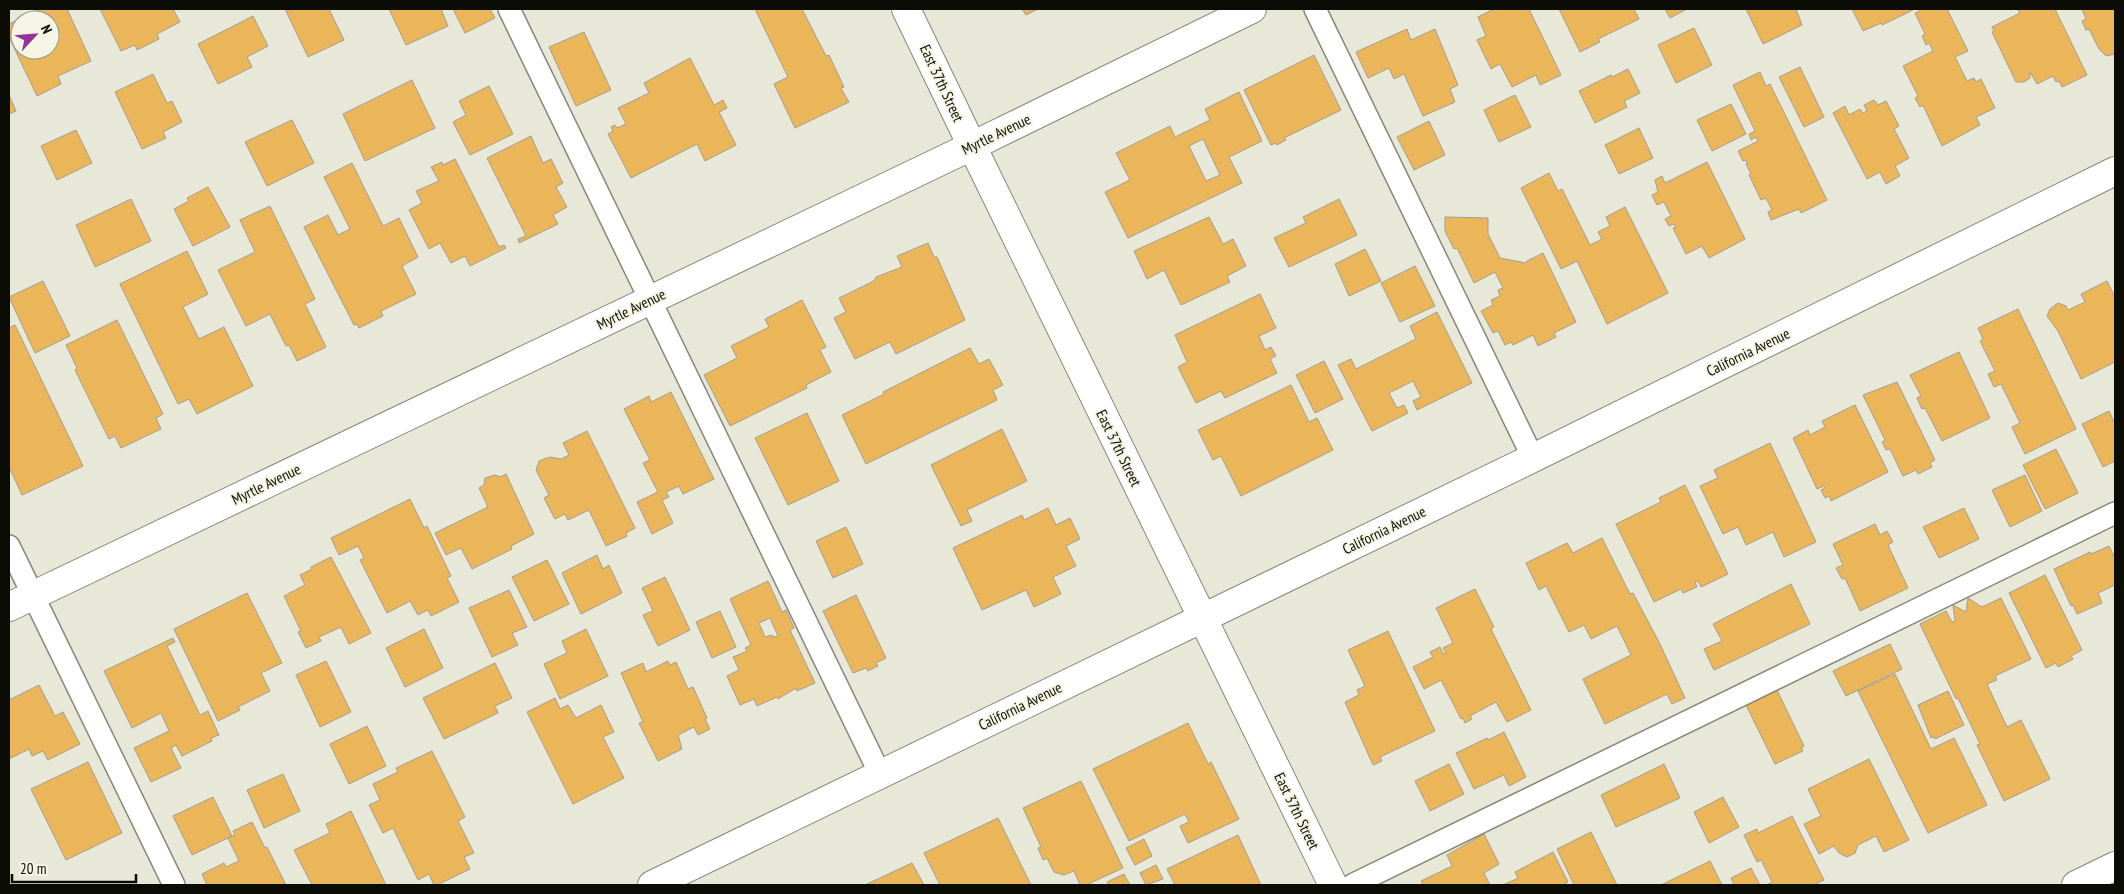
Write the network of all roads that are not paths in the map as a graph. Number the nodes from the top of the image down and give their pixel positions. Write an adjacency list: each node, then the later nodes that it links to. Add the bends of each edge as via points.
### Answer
1 (509, 9): 7 (lane)
2 (906, 9): 5 (street, East 37th Street)
3 (1252, 9): 5 (street, Myrtle Avenue)
4 (1315, 9): 8 (lane)
5 (972, 146): 7 (street, Myrtle Avenue); 13 (street, East 37th Street)
6 (2115, 171): 8 (street, California Avenue)
7 (649, 300): 11 (street, Myrtle Avenue); 14 (lane)
8 (1533, 458): 13 (street, California Avenue)
9 (2115, 513): 19 (lane)
10 (9, 546): 11 (lane)
11 (33, 596): 12 (street, Myrtle Avenue); 16 (lane)
12 (9, 607)
13 (1202, 618): 14 (street, California Avenue); 18 (street, East 37th Street)
14 (880, 774): 17 (street, California Avenue)
15 (2115, 866): 20 (street)
16 (174, 885)
17 (652, 885)
18 (1333, 885)
19 (1352, 885)
20 (2076, 885)

